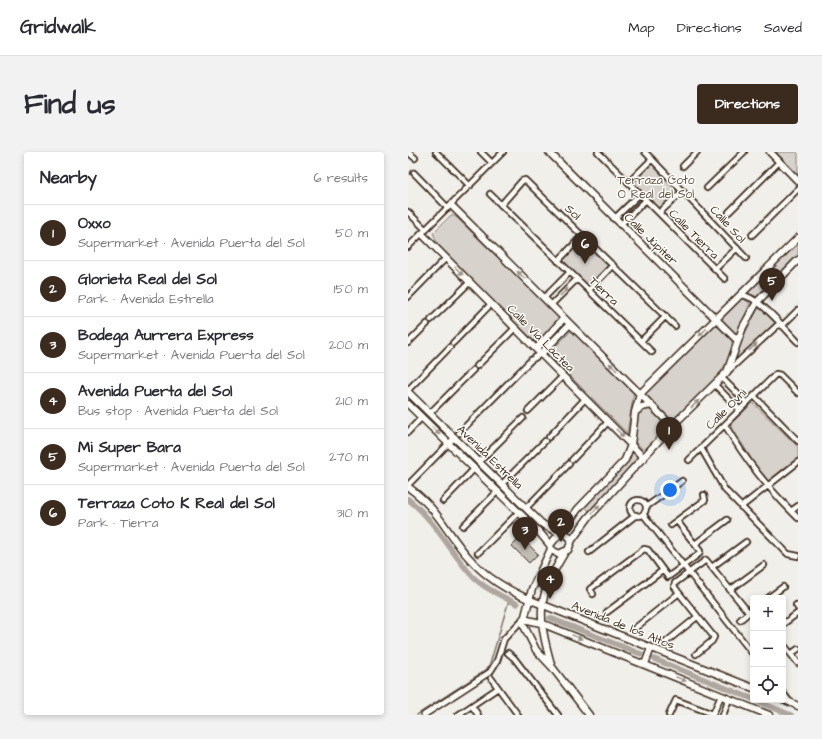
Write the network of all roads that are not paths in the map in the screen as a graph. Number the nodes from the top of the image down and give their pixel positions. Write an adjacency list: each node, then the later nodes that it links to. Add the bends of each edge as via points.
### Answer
1 (408, 152): 11 (street)
2 (436, 152): 19 (street)
3 (481, 152): 14 (street)
4 (503, 152): 14 (street)
5 (549, 152): 31 (street, Calle Júpiter)
6 (598, 152): 18 (street, Calle Tierra)
7 (645, 152): 12 (street, Calle Sol)
8 (697, 152): 15 (street)
9 (744, 152): 20 (street)
10 (770, 152): 13 (street)
11 (415, 158)
12 (652, 159): 18 (street); 22 (street, Calle Sol)
13 (779, 162): 17 (street); 29 (street)
14 (492, 163): 19 (street)
15 (683, 166)
16 (414, 173): 27 (street)
17 (798, 181)
18 (629, 182): 24 (street, Calle Tierra)
19 (470, 186): 27 (street)
20 (707, 188)
21 (798, 189): 35 (street)
22 (683, 191): 30 (street); 38 (street, Calle Sol)
23 (490, 194): 26 (street, Tierra)
24 (640, 194): 25 (street, Calle Tierra); 31 (street)
25 (646, 200): 30 (street, Calle Tierra); 32 (street)
26 (501, 205): 34 (street, Sol, via 526,180); 42 (street, Tierra)
27 (449, 207): 33 (street); 52 (street, one-way to 27)
28 (408, 212): 33 (street)
29 (729, 212)
30 (659, 213): 44 (street, Calle Tierra)
31 (614, 218): 32 (street, Calle Júpiter)
32 (620, 225): 59 (street, Calle Júpiter)
33 (424, 232): 37 (street); 39 (street, Calle Vía Láctea)
34 (582, 235): 42 (street); 43 (street, Sol)
35 (752, 235)
36 (798, 238): 50 (street)
37 (408, 247)
38 (737, 248): 40 (street, Calle Sol); 44 (street)
39 (446, 258): 48 (street, Calle Vía Láctea, one-way to 48); 51 (street)
40 (746, 258)
41 (798, 260): 53 (street)
42 (558, 261): 45 (street, Tierra)
43 (613, 265): 49 (street); 57 (street, Sol)
44 (715, 269): 47 (street, Calle Tierra)
45 (570, 272): 46 (street, Tierra); 52 (street)
46 (577, 279): 49 (street, Tierra); 55 (street, one-way to 46)
47 (725, 280)
48 (470, 282): 54 (street, Calle Vía Láctea); 67 (street)
49 (589, 290): 64 (street, Tierra)
50 (740, 295): 53 (street, via 749,296); 59 (street)
51 (408, 297)
52 (544, 298): 55 (street)
53 (757, 302): 61 (street); 65 (street)
54 (491, 304): 63 (street, Calle Vía Láctea); 76 (street)
55 (551, 305): 58 (street)
56 (798, 310): 61 (street)
57 (666, 316): 62 (street, Sol); 64 (street)
58 (564, 318): 60 (street); 68 (street)
59 (716, 318): 65 (street, Calle Júpiter); 78 (street, one-way to 78)
60 (570, 324): 70 (street); 78 (street, one-way to 60)
61 (781, 324): 66 (street); 72 (street, one-way to 61)
62 (675, 326)
63 (515, 328): 68 (street, Calle Vía Láctea); 87 (street)
64 (641, 341): 69 (street, Tierra)
65 (738, 341): 72 (street)
66 (798, 342)
67 (408, 343)
68 (536, 349): 70 (street, Calle Vía Láctea); 71 (street)
69 (652, 352)
70 (541, 354): 71 (street); 73 (street, Calle Vía Láctea)
71 (531, 360): 94 (street)
72 (727, 372): 74 (street)
73 (563, 376): 80 (street, Calle Vía Láctea); 85 (street)
74 (722, 378): 75 (street); 81 (street)
75 (715, 385): 84 (street); 92 (street, one-way to 75)
76 (408, 391): 87 (street, Avenida Estrella)
77 (798, 393): 79 (street, Calle Ovni, via 778,374)
78 (640, 394): 83 (street); 86 (street)
79 (754, 396): 81 (street, Calle Ovni); 95 (street)
80 (586, 399): 90 (street, Calle Vía Láctea); 105 (street)
81 (747, 403): 84 (street, Calle Ovni)
82 (408, 404): 88 (street, Avenida Estrella)
83 (651, 405): 86 (street); 92 (street)
84 (740, 410): 91 (street, Calle Ovni)
85 (528, 411)
86 (635, 412): 97 (street)
87 (430, 413): 94 (street, Avenida Estrella)
88 (422, 417): 93 (street); 96 (street, Avenida Estrella, one-way to 96)
89 (523, 418): 101 (street)
90 (608, 422): 97 (street, Calle Vía Láctea, one-way to 97); 114 (street)
91 (725, 425): 98 (street, Calle Ovni); 107 (street)
92 (672, 426): 99 (street)
93 (408, 432)
94 (457, 435): 96 (street); 101 (street, Avenida Estrella)
95 (798, 441)
96 (448, 444): 103 (street, Avenida Estrella); 106 (street)
97 (631, 445): 99 (street, Calle Vía Láctea); 124 (street, via 625,460 578,509)
98 (700, 448): 100 (street, Calle Ovni); 113 (street, via 725,490)
99 (644, 458): 125 (street, one-way to 99, via 588,518)
100 (688, 460)
101 (479, 462): 105 (street, Avenida Estrella)
102 (798, 462): 107 (street)
103 (474, 469): 108 (street, Avenida Estrella); 110 (street)
104 (682, 481): 112 (street)
105 (502, 484): 114 (street, Avenida Estrella)
106 (408, 486): 143 (street, Avenida de los Altos, via 431,506 456,543 483,573 501,586)
107 (767, 487): 113 (street); 115 (street)
108 (498, 491): 116 (street, Avenida Estrella); 123 (street)
109 (704, 496): 121 (street, via 705,500)
110 (443, 501)
111 (798, 506): 115 (street)
112 (646, 507): 117 (street); 118 (street, via 641,500 634,500 630,508)
113 (741, 507): 132 (street, via 788,554)
114 (526, 508): 124 (street, Avenida Estrella, via 546,527)
115 (791, 511): 119 (street)
116 (519, 512): 128 (street, Avenida Estrella); 129 (street)
117 (643, 514): 118 (street); 134 (street)
118 (636, 515): 131 (street)
119 (798, 518)
120 (727, 520): 127 (street)
121 (677, 521): 122 (street); 127 (street)
122 (671, 525)
123 (462, 526)
124 (560, 533): 125 (street, via 566,534); 128 (street)
125 (572, 540): 130 (street)
126 (746, 542): 135 (street)
127 (695, 544): 134 (street, via 700,552)
128 (550, 547): 130 (street, via 558,554); 143 (street)
129 (478, 552)
130 (564, 552): 144 (street, via 552,574)
131 (589, 552)
132 (798, 556)
133 (764, 565): 139 (street)
134 (684, 566): 136 (street, via 668,577); 137 (street)
135 (712, 567): 137 (street, via 705,560); 139 (street)
136 (662, 570): 141 (street, via 645,549 590,589); 146 (street)
137 (689, 573): 140 (street, via 674,584); 159 (street)
138 (783, 587): 142 (street)
139 (730, 590): 145 (street)
140 (679, 593): 149 (street); 154 (street)
141 (593, 594)
142 (772, 595)
143 (528, 599): 144 (street, Avenida de los Altos); 150 (street)
144 (542, 604): 153 (street); 156 (street, Avenida de los Altos)
145 (750, 610)
146 (607, 612)
147 (750, 612): 151 (street)
148 (798, 613): 152 (street)
149 (697, 617): 155 (street); 161 (street, via 714,638)
150 (523, 618): 153 (street); 165 (street, via 528,638); 175 (street, via 504,639 497,661 490,672)
151 (740, 620)
152 (786, 622)
153 (541, 623): 164 (street, one-way to 164); 165 (street)
154 (634, 629)
155 (666, 642)
156 (651, 648): 164 (street); 167 (street, Avenida de los Altos)
157 (786, 648): 162 (street)
158 (798, 649): 162 (street)
159 (750, 650)
160 (508, 653): 179 (street)
161 (696, 654)
162 (791, 654): 163 (street)
163 (798, 663)
164 (645, 664): 169 (street, one-way to 169)
165 (552, 667): 180 (street)
166 (491, 678): 168 (street)
167 (750, 687)
168 (498, 688): 172 (street); 178 (street)
169 (721, 696): 170 (street); 174 (street, via 713,714)
170 (729, 699): 182 (street); 183 (street)
171 (786, 700): 173 (street)
172 (472, 706): 176 (street); 177 (street)
173 (798, 706)
174 (703, 713): 181 (street, via 676,700)
175 (424, 715)
176 (458, 715)
177 (478, 715)
178 (518, 715)
179 (558, 715)
180 (588, 715)
181 (669, 715)
182 (723, 715)
183 (769, 715)

